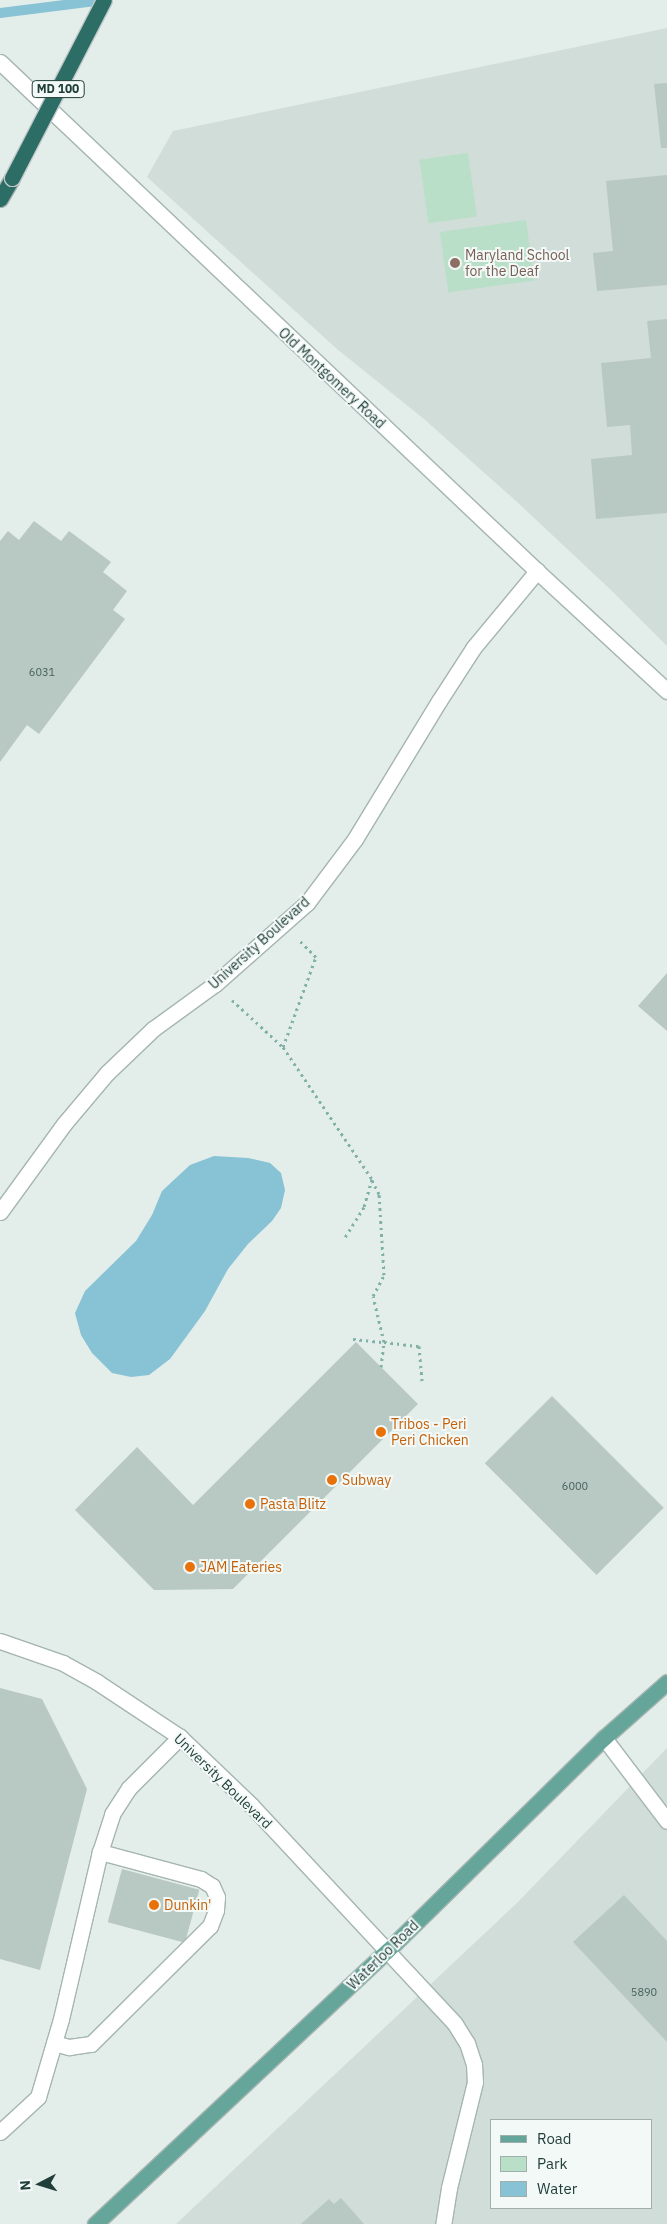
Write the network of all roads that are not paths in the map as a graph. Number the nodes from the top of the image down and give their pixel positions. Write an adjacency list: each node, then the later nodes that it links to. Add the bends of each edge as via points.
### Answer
1 (104, 0): 3 (highway, MD 100, bridge)
2 (0, 62): 4 (street, Old Montgomery Road)
3 (0, 199)
4 (537, 572): 5 (street, Old Montgomery Road); 6 (street, University Boulevard, via 474,647 354,839 307,903 215,984 153,1029 107,1072 58,1131)
5 (667, 690)
6 (0, 1212)
7 (0, 1641): 9 (street, University Boulevard, via 80,1673)
8 (667, 1682): 10 (main road, Waterloo Road)
9 (180, 1737): 12 (street, via 129,1788 112,1814); 13 (street, University Boulevard, via 251,1805)
10 (604, 1738): 11 (street); 13 (main road, Waterloo Road)
11 (667, 1821)
12 (100, 1852): 14 (street); 14 (street, via 202,1878 212,1886 217,1897 216,1910 210,1926 91,2044 69,2047)
13 (387, 1951): 16 (main road, Waterloo Road); 17 (street, University Boulevard, via 455,2024 467,2043 474,2064 475,2082)
14 (54, 2043): 15 (street, via 38,2097)
15 (0, 2132)
16 (95, 2224)
17 (443, 2224)

